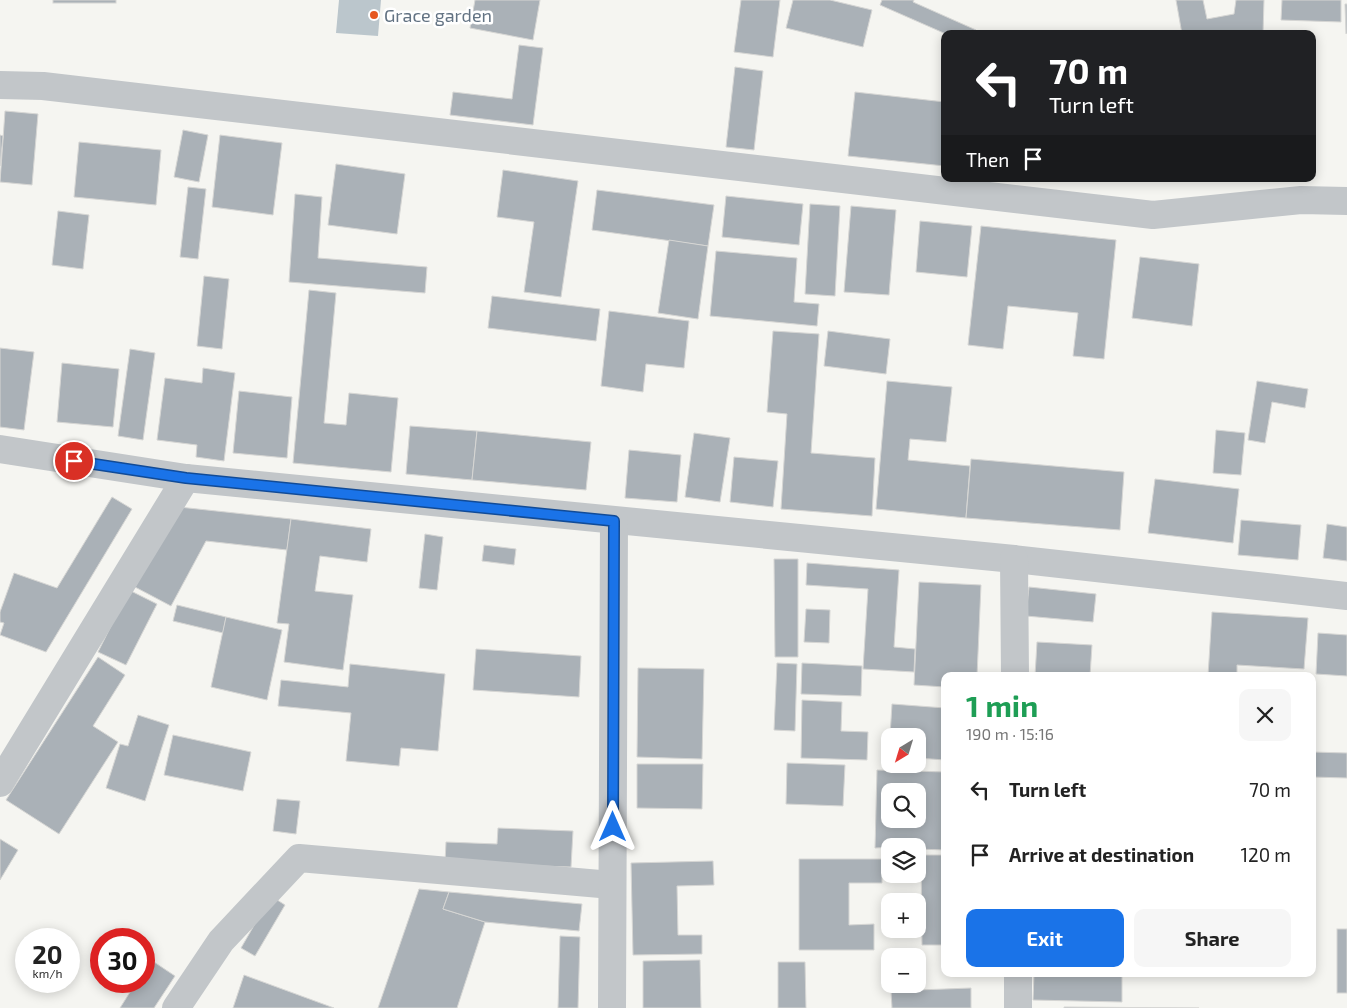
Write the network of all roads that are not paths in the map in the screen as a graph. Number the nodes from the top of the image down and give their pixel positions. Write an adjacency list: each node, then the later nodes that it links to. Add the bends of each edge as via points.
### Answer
1 (0, 85): 2 (street, via 43,86 1153,216 1301,200)
2 (1347, 201)
3 (0, 449): 4 (street)
4 (186, 478): 5 (street); 9 (street)
5 (614, 521): 6 (street); 10 (street)
6 (1014, 559): 7 (street); 8 (street)
7 (1347, 596)
8 (1015, 672)
9 (0, 783)
10 (612, 885): 12 (street, via 299,858 221,941); 13 (street)
11 (1018, 977): 14 (street)
12 (176, 1008)
13 (612, 1008)
14 (1018, 1008)

